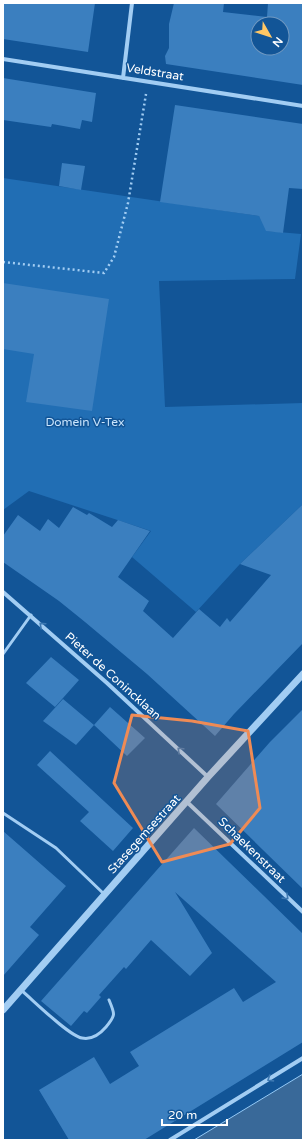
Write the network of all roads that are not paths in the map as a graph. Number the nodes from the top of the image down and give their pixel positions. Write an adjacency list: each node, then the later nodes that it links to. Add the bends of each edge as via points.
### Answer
1 (132, 3): 3 (street)
2 (3, 59): 3 (street, Veldstraat)
3 (123, 78): 4 (street, Veldstraat)
4 (303, 106)
5 (3, 592): 6 (street, Pieter de Conincklaan)
6 (31, 615): 7 (lane); 9 (street, Pieter de Conincklaan, one-way to 6)
7 (3, 654)
8 (303, 674): 9 (street, Stasegemsestraat)
9 (208, 777): 10 (street, Stasegemsestraat)
10 (187, 802): 12 (street, Stasegemsestraat); 13 (street, Schaekenstraat, one-way to 13)
11 (3, 813): 12 (lane, via 56,848)
12 (104, 895): 14 (street, Stasegemsestraat)
13 (303, 912)
14 (21, 990): 15 (lane, via 71,1032 82,1038 101,1034 114,1018); 16 (street, Stasegemsestraat)
15 (109, 1000)
16 (3, 1010)
17 (303, 1058): 18 (street, one-way to 18)
18 (170, 1140)

